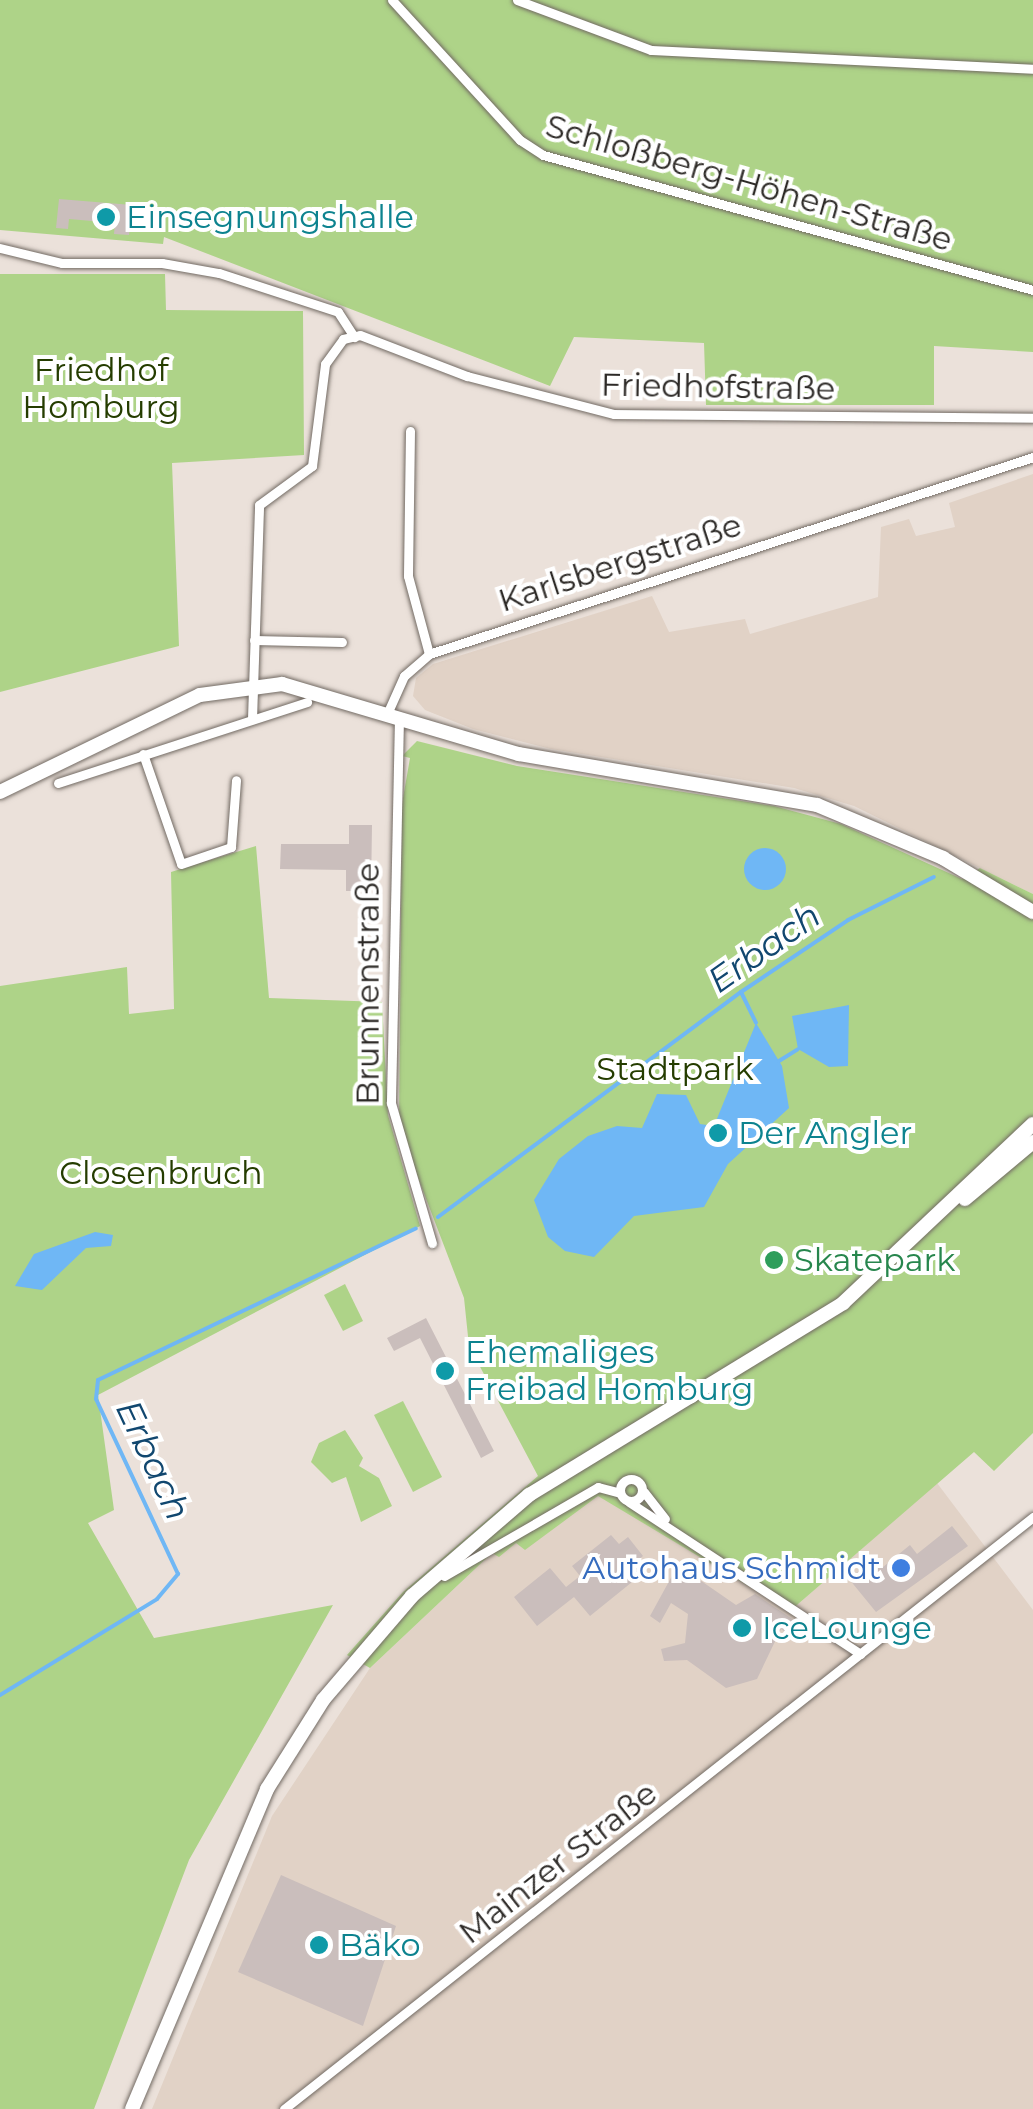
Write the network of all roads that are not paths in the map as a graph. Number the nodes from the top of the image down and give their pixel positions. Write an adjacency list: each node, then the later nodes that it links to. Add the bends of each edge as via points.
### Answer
1 (392, 0): 5 (street, Schloßberg-Höhen-Straße, via 520,140 544,155)
2 (517, 0): 3 (street, via 651,50)
3 (1033, 70)
4 (0, 248): 6 (street, Friedhofstraße, via 62,263 162,262 219,273 338,312)
5 (1033, 290)
6 (354, 336): 7 (street, Friedhofstraße, via 614,414); 10 (street, via 325,364 312,466 259,505)
7 (1033, 418)
8 (410, 431): 12 (street, via 408,576)
9 (1033, 457): 12 (street, Karlsbergstraße)
10 (254, 640): 11 (street); 13 (street)
11 (342, 642)
12 (429, 654): 15 (street, via 404,676)
13 (252, 683): 15 (main road, via 298,687); 16 (street); 17 (main road, via 200,695)
14 (306, 702): 16 (street)
15 (393, 716): 23 (main road, via 532,757 780,794 942,858); 26 (street, Brunnenstraße, via 391,1103)
16 (252, 719): 18 (street)
17 (90, 751): 19 (street); 22 (main road)
18 (143, 754): 19 (street); 20 (street, via 181,864 231,847)
19 (98, 769): 21 (street)
20 (236, 780)
21 (58, 782)
22 (0, 792)
23 (1033, 912)
24 (1033, 1124): 27 (main road)
25 (1033, 1142): 27 (main road)
26 (432, 1243)
27 (911, 1245): 33 (main road, via 790,1340 567,1470 470,1540)
28 (642, 1488): 29 (street, via 629,1479); 30 (street); 32 (street)
29 (620, 1493): 30 (street); 33 (street, via 598,1486)
30 (629, 1502): 32 (street)
31 (1033, 1517): 34 (street, Mainzer Straße)
32 (686, 1537): 34 (street)
33 (412, 1596): 35 (main road, via 323,1700 268,1789)
34 (860, 1654): 36 (street, Mainzer Straße)
35 (132, 2109)
36 (284, 2109)

